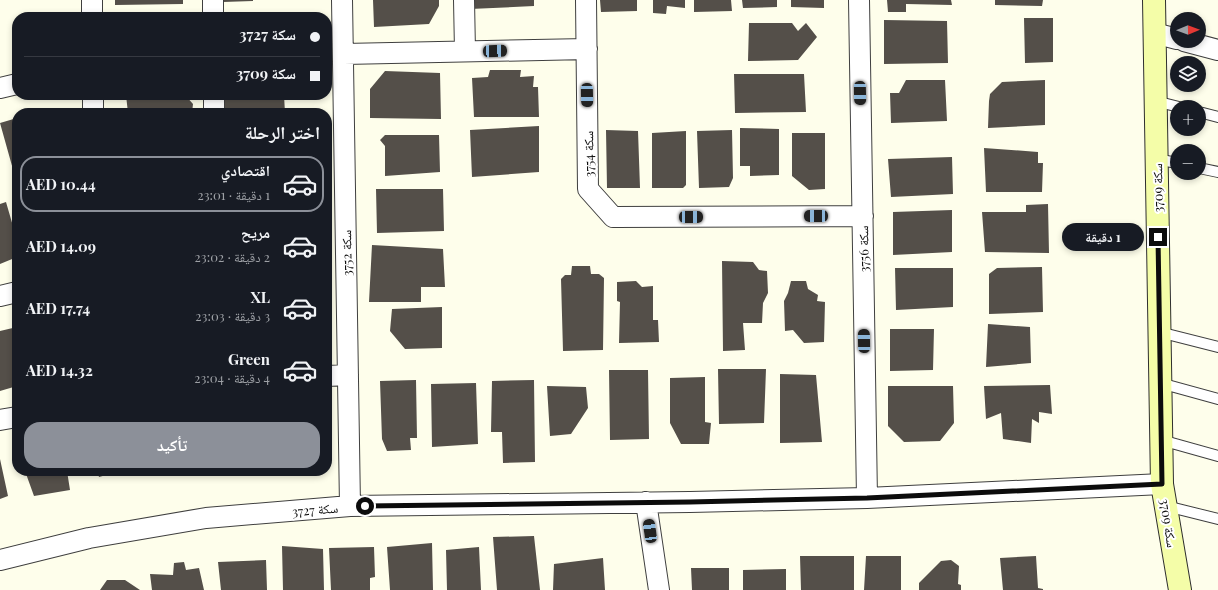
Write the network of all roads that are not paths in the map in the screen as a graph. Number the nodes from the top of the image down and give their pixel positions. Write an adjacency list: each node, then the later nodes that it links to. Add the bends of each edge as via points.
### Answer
1 (92, 0): 8 (street)
2 (212, 0): 9 (street)
3 (342, 0): 16 (street, سكة 3752)
4 (464, 0): 15 (street)
5 (586, 0): 13 (street, سكة 3754)
6 (859, 0): 26 (street, سكة 3756)
7 (1154, 0): 10 (street, سكة 3709)
8 (92, 12)
9 (213, 12)
10 (1154, 33): 11 (street); 19 (street, سكة 3709)
11 (1170, 37)
12 (1206, 47): 14 (street)
13 (587, 49): 15 (street); 26 (street, سكة 3754, via 588,189 613,217)
14 (1218, 50)
15 (465, 51): 16 (street)
16 (338, 64): 31 (street, سكة 3752)
17 (12, 85): 18 (street)
18 (0, 88)
19 (1155, 101): 20 (lane); 23 (street, سكة 3709)
20 (1170, 105)
21 (1206, 114): 22 (lane)
22 (1218, 117)
23 (1167, 161): 29 (street, سكة 3709)
24 (1206, 169): 25 (lane)
25 (1218, 172)
26 (863, 216): 40 (street, سكة 3756)
27 (12, 293): 28 (street)
28 (0, 296)
29 (1159, 332): 30 (lane); 33 (street, سكة 3709)
30 (1218, 348)
31 (348, 375): 32 (street); 42 (street, سكة 3752)
32 (332, 376)
33 (1160, 383): 34 (lane); 37 (street, سكة 3709)
34 (1218, 399)
35 (12, 417): 36 (street)
36 (0, 420)
37 (1161, 440): 38 (lane); 39 (street, سكة 3709)
38 (1218, 456)
39 (1162, 484): 40 (street, سكة 3727); 43 (street, سكة 3709)
40 (867, 498): 41 (street, سكة 3727)
41 (646, 502): 42 (street, سكة 3727); 46 (street)
42 (350, 506): 45 (street, سكة 3727, via 206,518 89,538)
43 (1166, 506): 44 (lane); 47 (street, سكة 3709)
44 (1218, 519)
45 (0, 560)
46 (659, 590)
47 (1180, 590)

